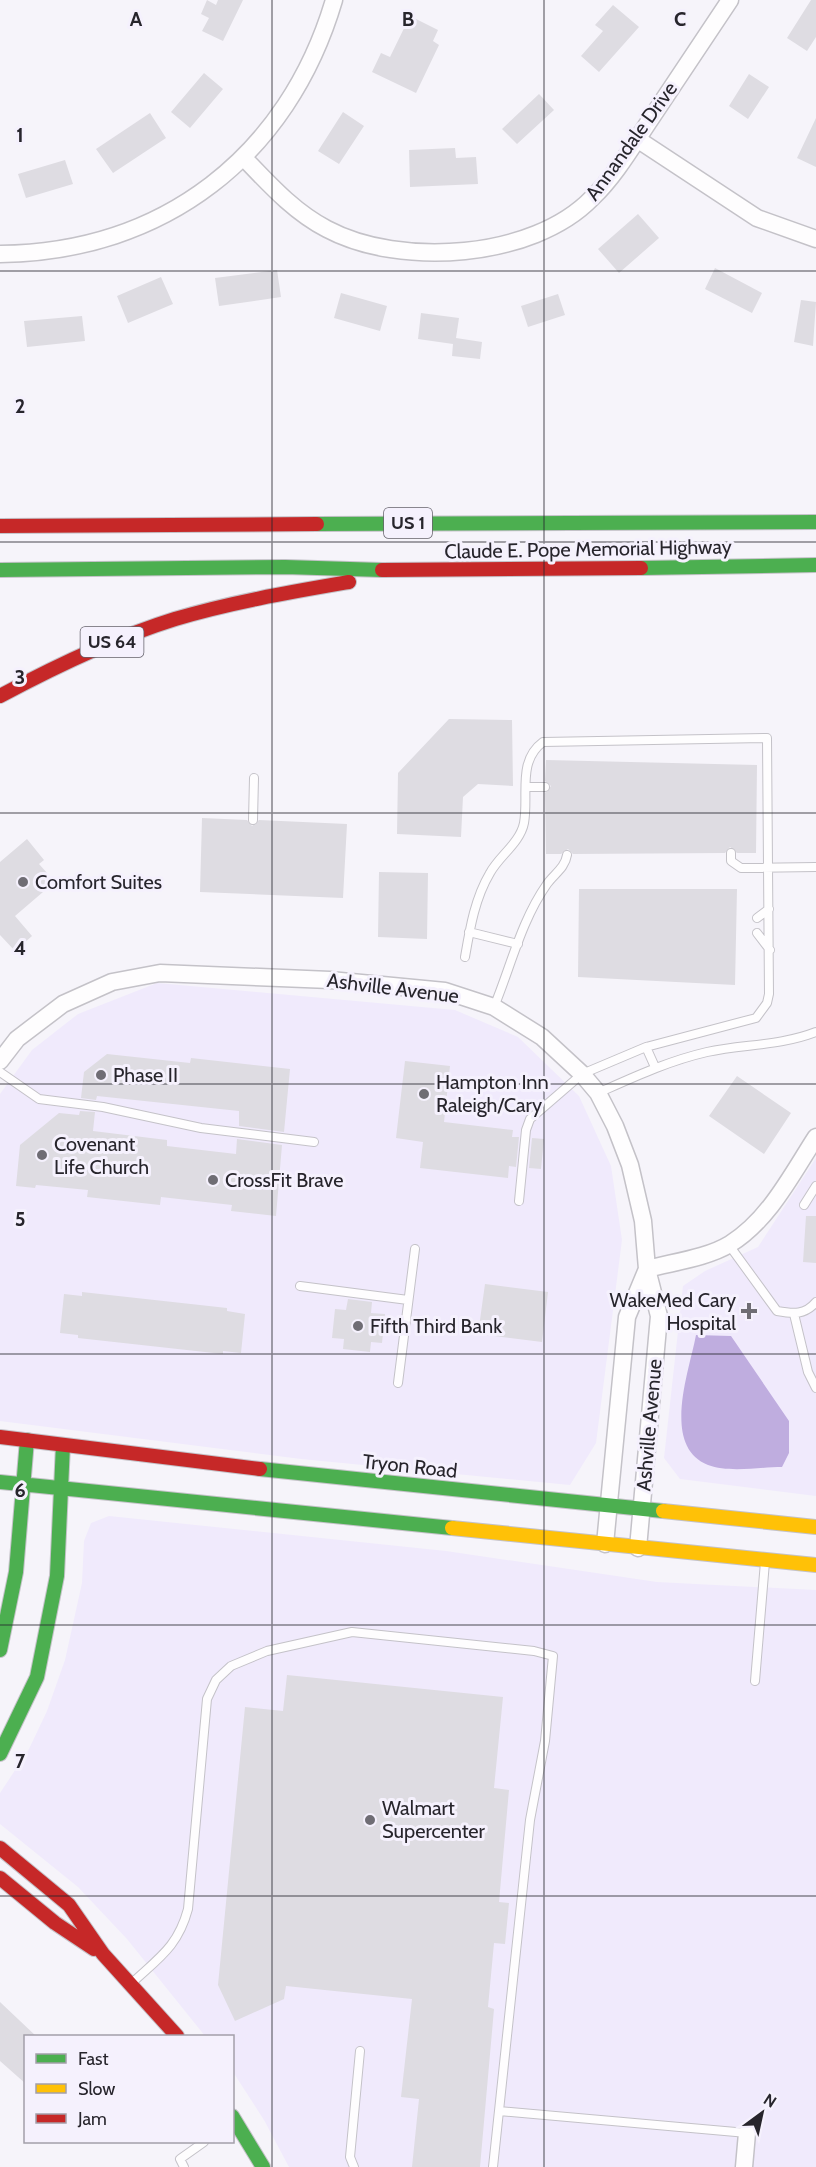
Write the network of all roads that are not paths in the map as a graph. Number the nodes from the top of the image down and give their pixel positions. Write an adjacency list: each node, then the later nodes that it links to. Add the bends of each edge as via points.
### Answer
1 (334, 0): 4 (street, via 318,49 302,81)
2 (730, 0): 3 (street, Annandale Drive)
3 (637, 139): 4 (street, Annandale Drive, via 592,198 552,228 510,244 448,251 381,247 342,236 301,213); 5 (street, via 758,218)
4 (244, 158): 6 (street, via 206,191 125,233 47,252)
5 (816, 239)
6 (0, 254)
7 (816, 522): 8 (main road, Claude E. Pope Memorial Highway / US 1)
8 (0, 526)
9 (816, 565): 11 (main road, Claude E. Pope Memorial Highway)
10 (0, 570): 11 (main road, Claude E. Pope Memorial Highway, via 285,567)
11 (408, 571): 12 (main road, US 64, via 230,605 151,627 88,652)
12 (0, 696)
13 (254, 778): 16 (lane)
14 (526, 787): 15 (lane); 20 (lane, via 528,760 543,742 767,738); 23 (lane, via 524,825 490,872)
15 (544, 787)
16 (253, 820)
17 (731, 853): 20 (lane, via 731,861 741,868)
18 (567, 855): 25 (lane, via 566,863 547,884 524,923)
19 (816, 867): 20 (lane)
20 (769, 869): 21 (lane)
21 (769, 909): 22 (lane); 26 (lane)
22 (757, 918)
23 (469, 932): 25 (lane); 27 (lane)
24 (757, 933): 26 (lane)
25 (518, 944): 28 (lane)
26 (770, 950): 30 (lane, via 767,1003 756,1018)
27 (465, 957)
28 (494, 1007): 31 (street, Ashville Avenue, via 446,991 386,984 160,973 112,982 63,1004 18,1039); 34 (street, Ashville Avenue, via 542,1037)
29 (816, 1032): 32 (lane, via 778,1044 708,1052)
30 (646, 1047): 32 (lane); 34 (lane)
31 (0, 1061)
32 (655, 1067): 35 (lane)
33 (0, 1072): 37 (lane, via 39,1099 103,1107 201,1128)
34 (582, 1074): 35 (street, Ashville Avenue); 39 (lane, via 530,1119)
35 (598, 1093): 43 (street, Ashville Avenue, via 630,1165 643,1221)
36 (816, 1137): 41 (street, via 750,1230)
37 (314, 1142)
38 (816, 1186): 40 (lane)
39 (519, 1201)
40 (804, 1205)
41 (729, 1245): 43 (street); 47 (lane, via 777,1311)
42 (415, 1249): 45 (lane)
43 (647, 1269): 56 (street, Ashville Avenue, via 627,1317); 57 (street, Ashville Avenue, via 659,1316)
44 (300, 1286): 45 (lane)
45 (408, 1300): 48 (lane)
46 (816, 1302): 47 (lane, via 809,1310)
47 (794, 1314): 49 (lane, via 808,1372)
48 (398, 1383)
49 (816, 1388)
50 (0, 1437): 51 (main road, Tryon Road)
51 (27, 1440): 52 (main road, Tryon Road); 54 (main road)
52 (63, 1444): 55 (main road); 56 (main road, Tryon Road)
53 (0, 1482): 54 (main road)
54 (24, 1484): 55 (main road); 63 (main road, via 18,1560)
55 (61, 1487): 59 (main road); 65 (main road, via 57,1576 38,1677)
56 (610, 1506): 57 (main road, Tryon Road); 59 (street, Ashville Avenue)
57 (641, 1509): 58 (main road, Tryon Road); 60 (street, Ashville Avenue)
58 (816, 1527)
59 (605, 1544): 60 (main road)
60 (638, 1548): 61 (main road)
61 (765, 1562): 62 (main road); 64 (lane)
62 (816, 1565)
63 (0, 1650)
64 (755, 1681)
65 (0, 1754)
66 (0, 1848): 68 (main road, via 69,1905)
67 (0, 1878): 68 (main road, via 55,1923)
68 (103, 1954): 69 (main road)
69 (132, 1984): 70 (main road); 72 (lane, via 174,1945 182,1931 188,1909 207,1699 216,1680 231,1666 267,1651 352,1632 553,1656 545,1741 530,1820)
70 (175, 2035)
71 (360, 2051): 78 (lane, via 350,2157)
72 (499, 2111): 74 (lane); 79 (lane)
73 (234, 2122): 77 (main road)
74 (747, 2133): 80 (street)
75 (203, 2143): 76 (lane, via 180,2159)
76 (184, 2167)
77 (263, 2167)
78 (354, 2167)
79 (493, 2167)
80 (744, 2167)

